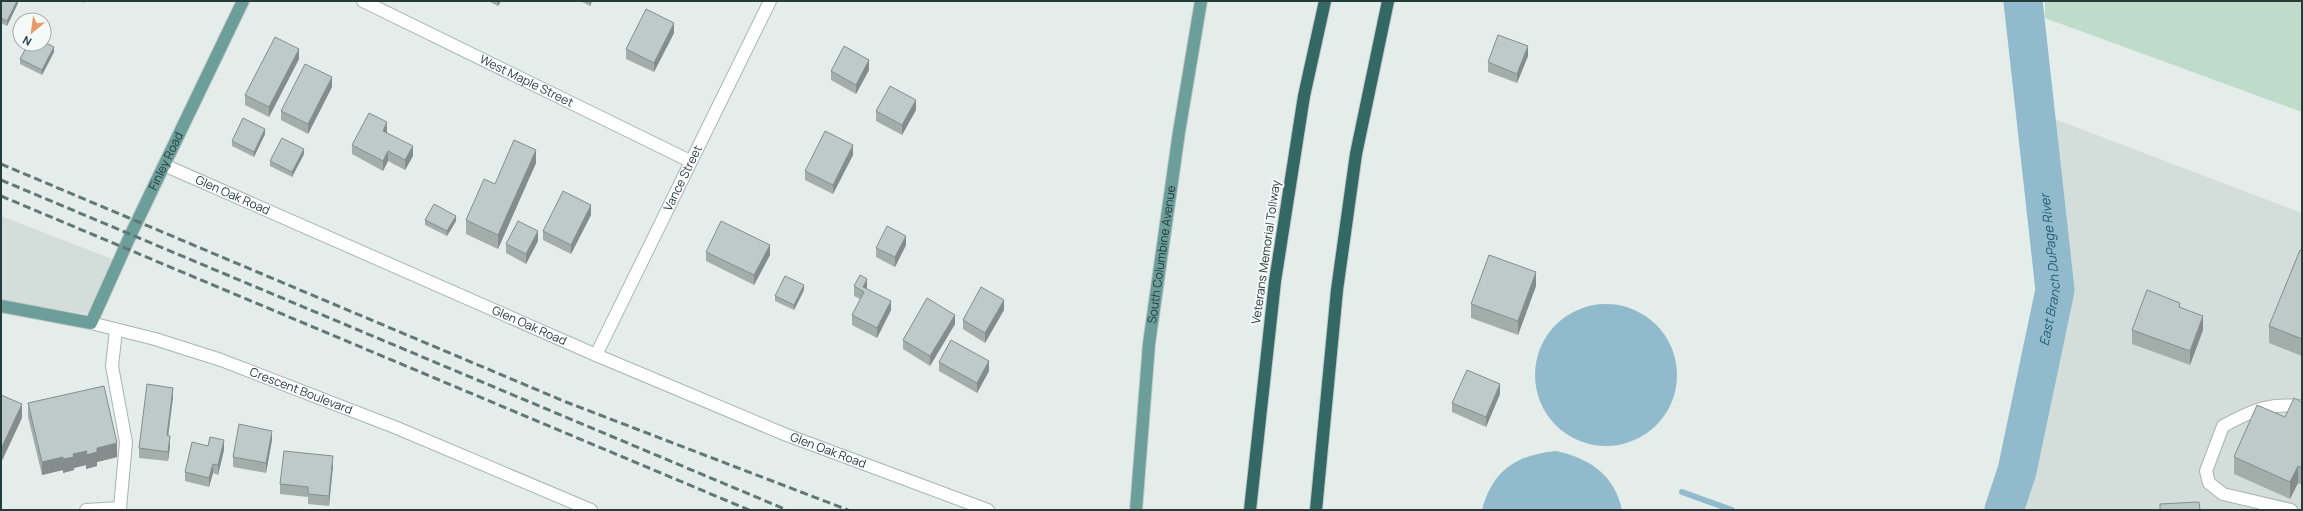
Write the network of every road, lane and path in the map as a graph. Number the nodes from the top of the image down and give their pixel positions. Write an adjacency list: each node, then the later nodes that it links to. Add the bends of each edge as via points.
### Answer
1 (243, 1): 8 (main road, Finley Road)
2 (363, 1): 7 (street, West Maple Street)
3 (770, 1): 7 (street, Vance Street)
4 (1201, 1): 17 (main road, South Columbine Avenue, via 1179,132 1149,344)
5 (1325, 1): 18 (highway, Veterans Memorial Tollway, via 1304,96 1275,280)
6 (1388, 1): 19 (highway, via 1354,162 1337,290)
7 (690, 162): 12 (street, Vance Street)
8 (164, 165): 10 (main road, Finley Road); 12 (street, Glen Oak Road)
9 (1, 306): 10 (main road, Crescent Boulevard)
10 (91, 323): 11 (street, Crescent Boulevard)
11 (116, 330): 14 (street, via 112,366 126,442 120,508); 15 (street, Crescent Boulevard, via 155,339 221,360 397,428)
12 (596, 355): 16 (street, Glen Oak Road, via 784,434)
13 (2302, 406): 20 (street, via 2281,404 2261,407 2223,426 2206,470 2209,483 2222,494)
14 (86, 510)
15 (591, 510)
16 (988, 510)
17 (1136, 510)
18 (1250, 510)
19 (1316, 510)
20 (2291, 510)

